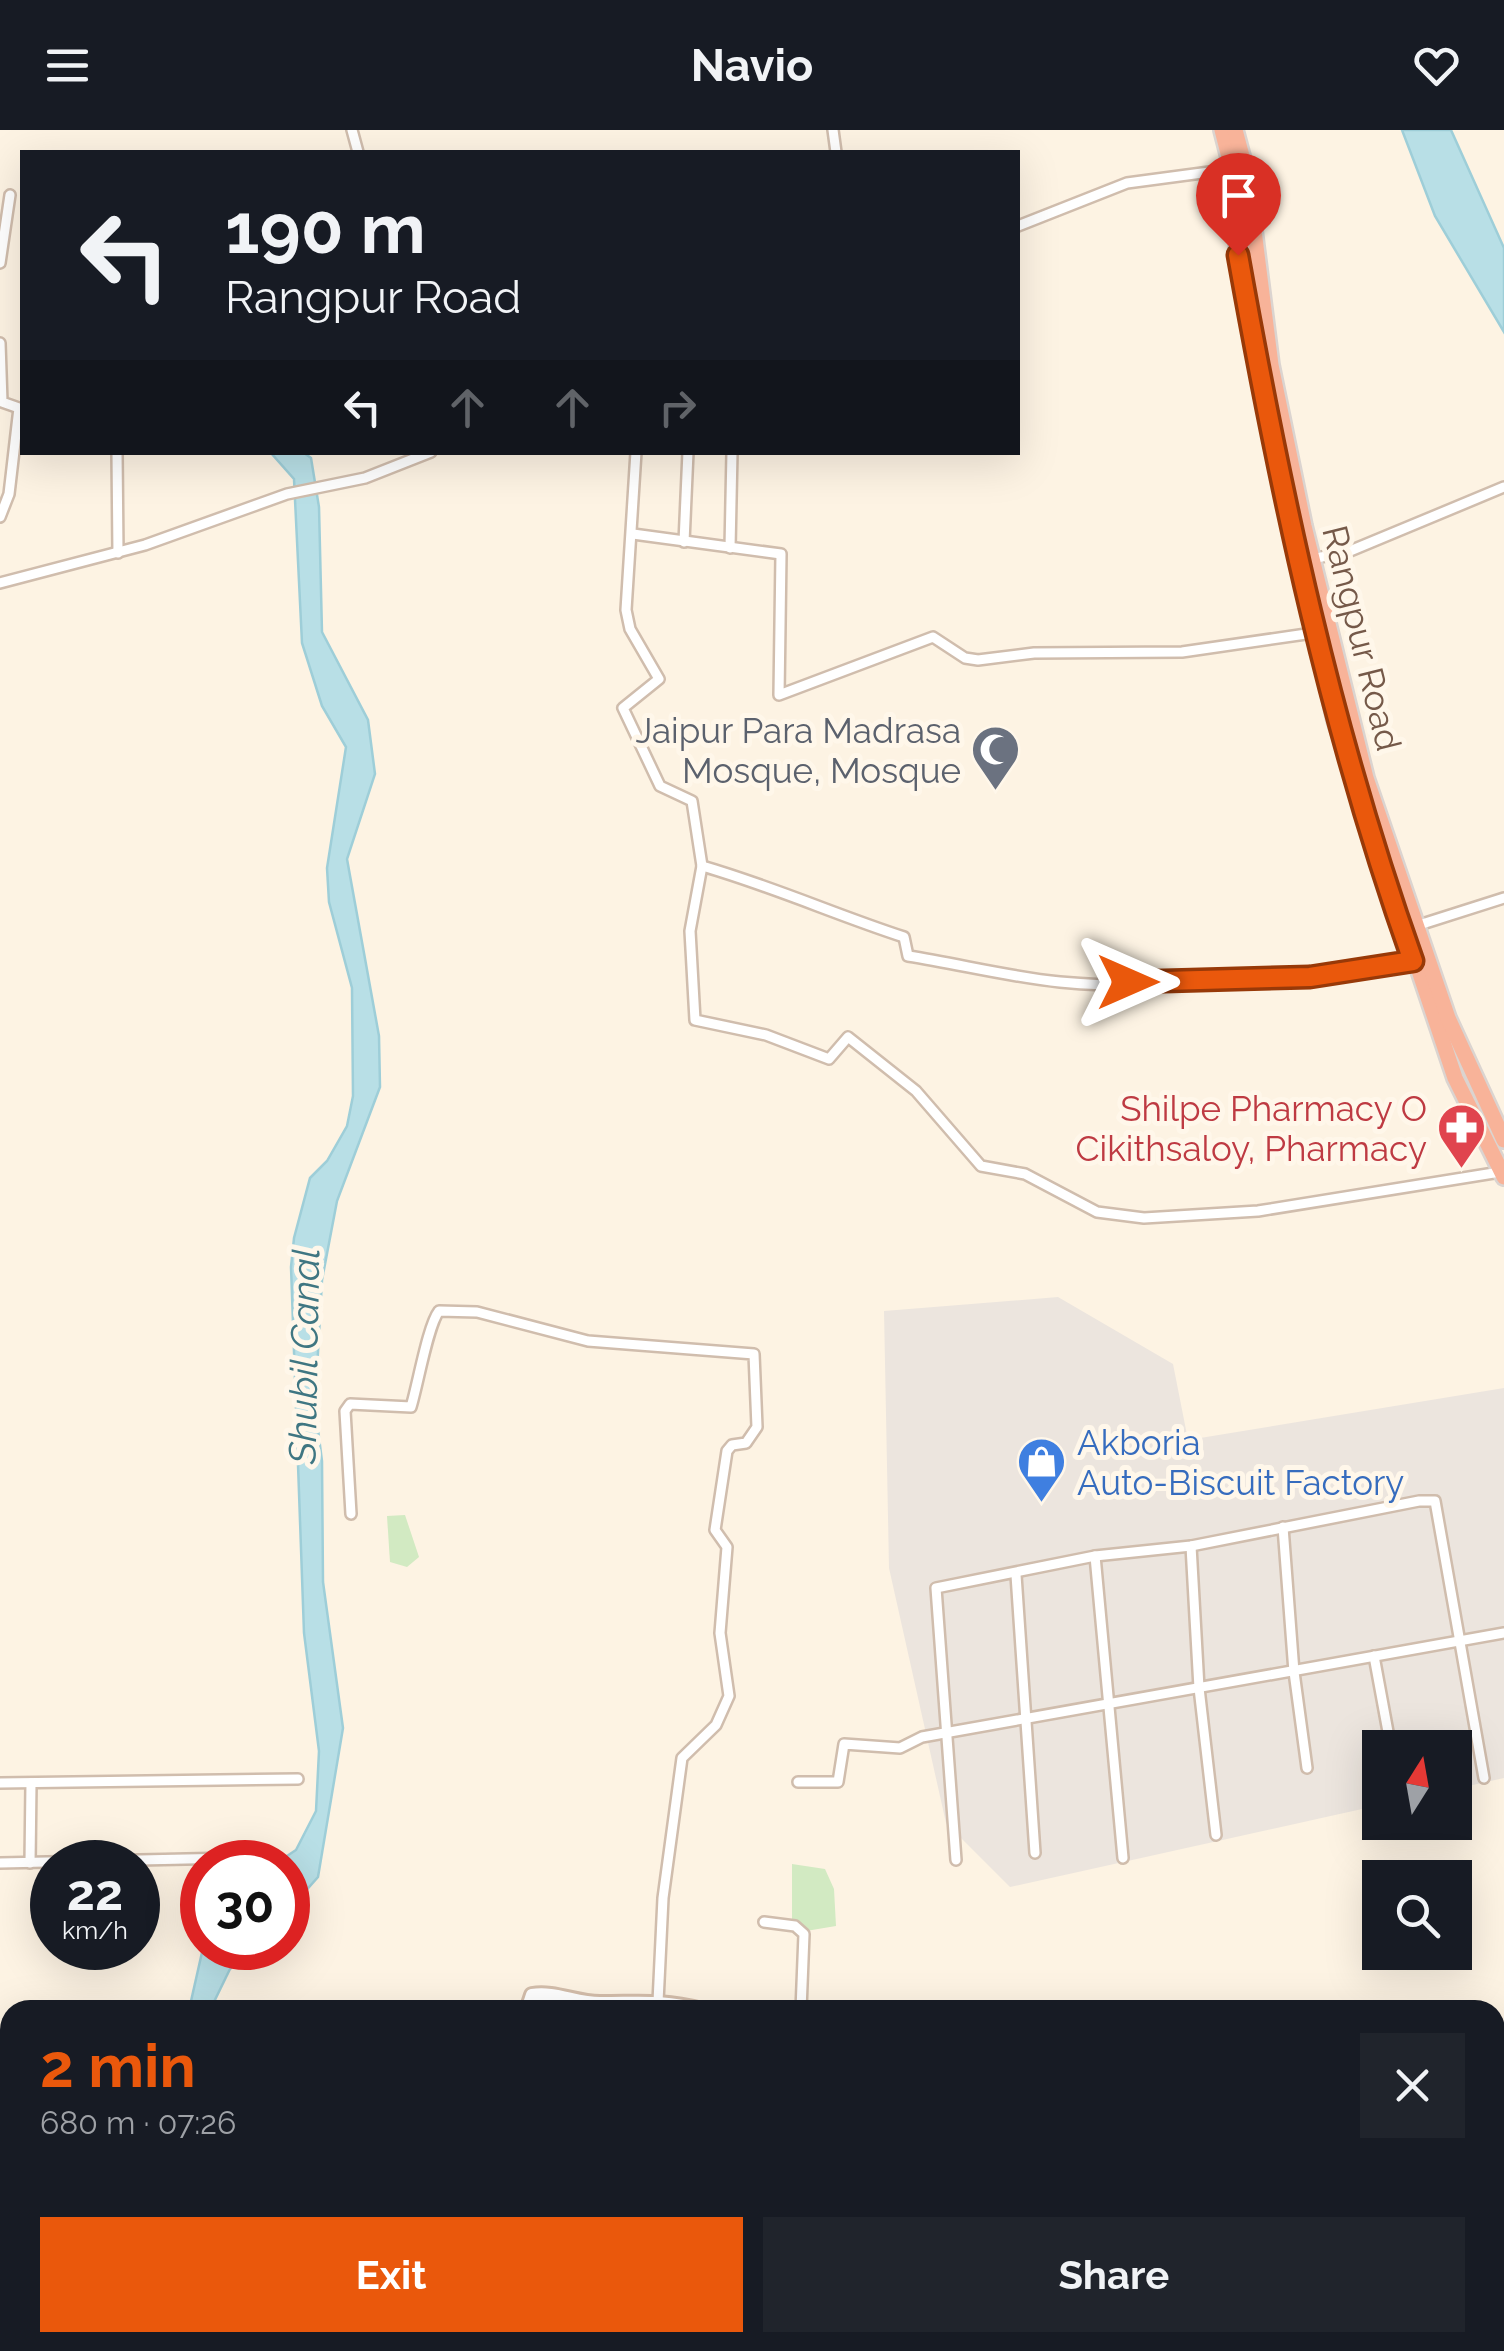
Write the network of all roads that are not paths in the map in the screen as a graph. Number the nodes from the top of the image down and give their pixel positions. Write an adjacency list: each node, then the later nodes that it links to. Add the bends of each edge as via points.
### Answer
1 (1222, 130): 3 (highway, Rangpur Road)
2 (1235, 130): 19 (highway, Rangpur Road, via 1271,364)
3 (1232, 169): 5 (street, via 1127,183); 21 (highway, Rangpur Road, via 1238,255)
4 (10, 195): 6 (street)
5 (1020, 225)
6 (0, 263)
7 (0, 343): 14 (street, via 2,402 19,408)
8 (118, 455): 18 (street)
9 (423, 455): 18 (street)
10 (636, 455): 15 (street)
11 (688, 455): 16 (street)
12 (732, 455): 17 (street)
13 (1504, 487): 19 (street, via 1350,551)
14 (0, 517)
15 (634, 534): 16 (street); 22 (street, via 626,610 659,679 623,708 660,786 692,801)
16 (684, 542): 17 (street)
17 (730, 548): 21 (street, via 781,554 779,695 933,637 978,660 1034,652 1182,652)
18 (118, 553): 20 (street)
19 (1312, 560): 24 (highway, Rangpur Road, via 1366,778)
20 (0, 583)
21 (1313, 633): 25 (highway, Rangpur Road)
22 (702, 866): 25 (street, via 904,937 908,956 1061,982 1310,977); 27 (street, via 690,930 695,1020 766,1035 829,1060 848,1037 916,1092 982,1166 1025,1174 1097,1212 1144,1218 1258,1211)
23 (1504, 898): 24 (street)
24 (1419, 925): 26 (highway, Rangpur Road, via 1448,1018)
25 (1413, 961): 27 (highway, Rangpur Road, via 1455,1078)
26 (1504, 1140)
27 (1502, 1174)
28 (351, 1514): 58 (street, via 345,1410 350,1404 410,1406 439,1311 476,1312 588,1342 754,1354 757,1427 746,1443 727,1452 715,1530 727,1546 720,1633 729,1696 716,1726 682,1758 663,1898)
29 (1283, 1527): 30 (street); 34 (street, via 1435,1501); 36 (street)
30 (1192, 1546): 31 (street); 37 (street)
31 (1095, 1556): 32 (street); 38 (street)
32 (1016, 1575): 39 (street); 41 (street, via 936,1588)
33 (1504, 1633): 34 (street)
34 (1463, 1640): 35 (street); 44 (street)
35 (1374, 1656): 36 (street); 40 (street)
36 (1294, 1672): 37 (street); 42 (street)
37 (1200, 1688): 38 (street); 48 (street)
38 (1109, 1706): 39 (street); 51 (street)
39 (1024, 1721): 41 (street); 50 (street)
40 (1387, 1730)
41 (947, 1735): 46 (street, via 900,1748 844,1744 838,1782); 52 (street)
42 (1307, 1768)
43 (298, 1778): 45 (street)
44 (1484, 1778)
45 (31, 1782): 47 (street); 49 (street)
46 (798, 1782)
47 (0, 1783)
48 (1216, 1836)
49 (30, 1840)
50 (1036, 1853)
51 (1123, 1858)
52 (956, 1860)
53 (0, 1863): 54 (street)
54 (30, 1863)
55 (764, 1922): 59 (street, via 796,1926 804,1934)
56 (531, 2000): 57 (street, via 534,1994)
57 (579, 2000)
58 (658, 2000)
59 (801, 2000)

